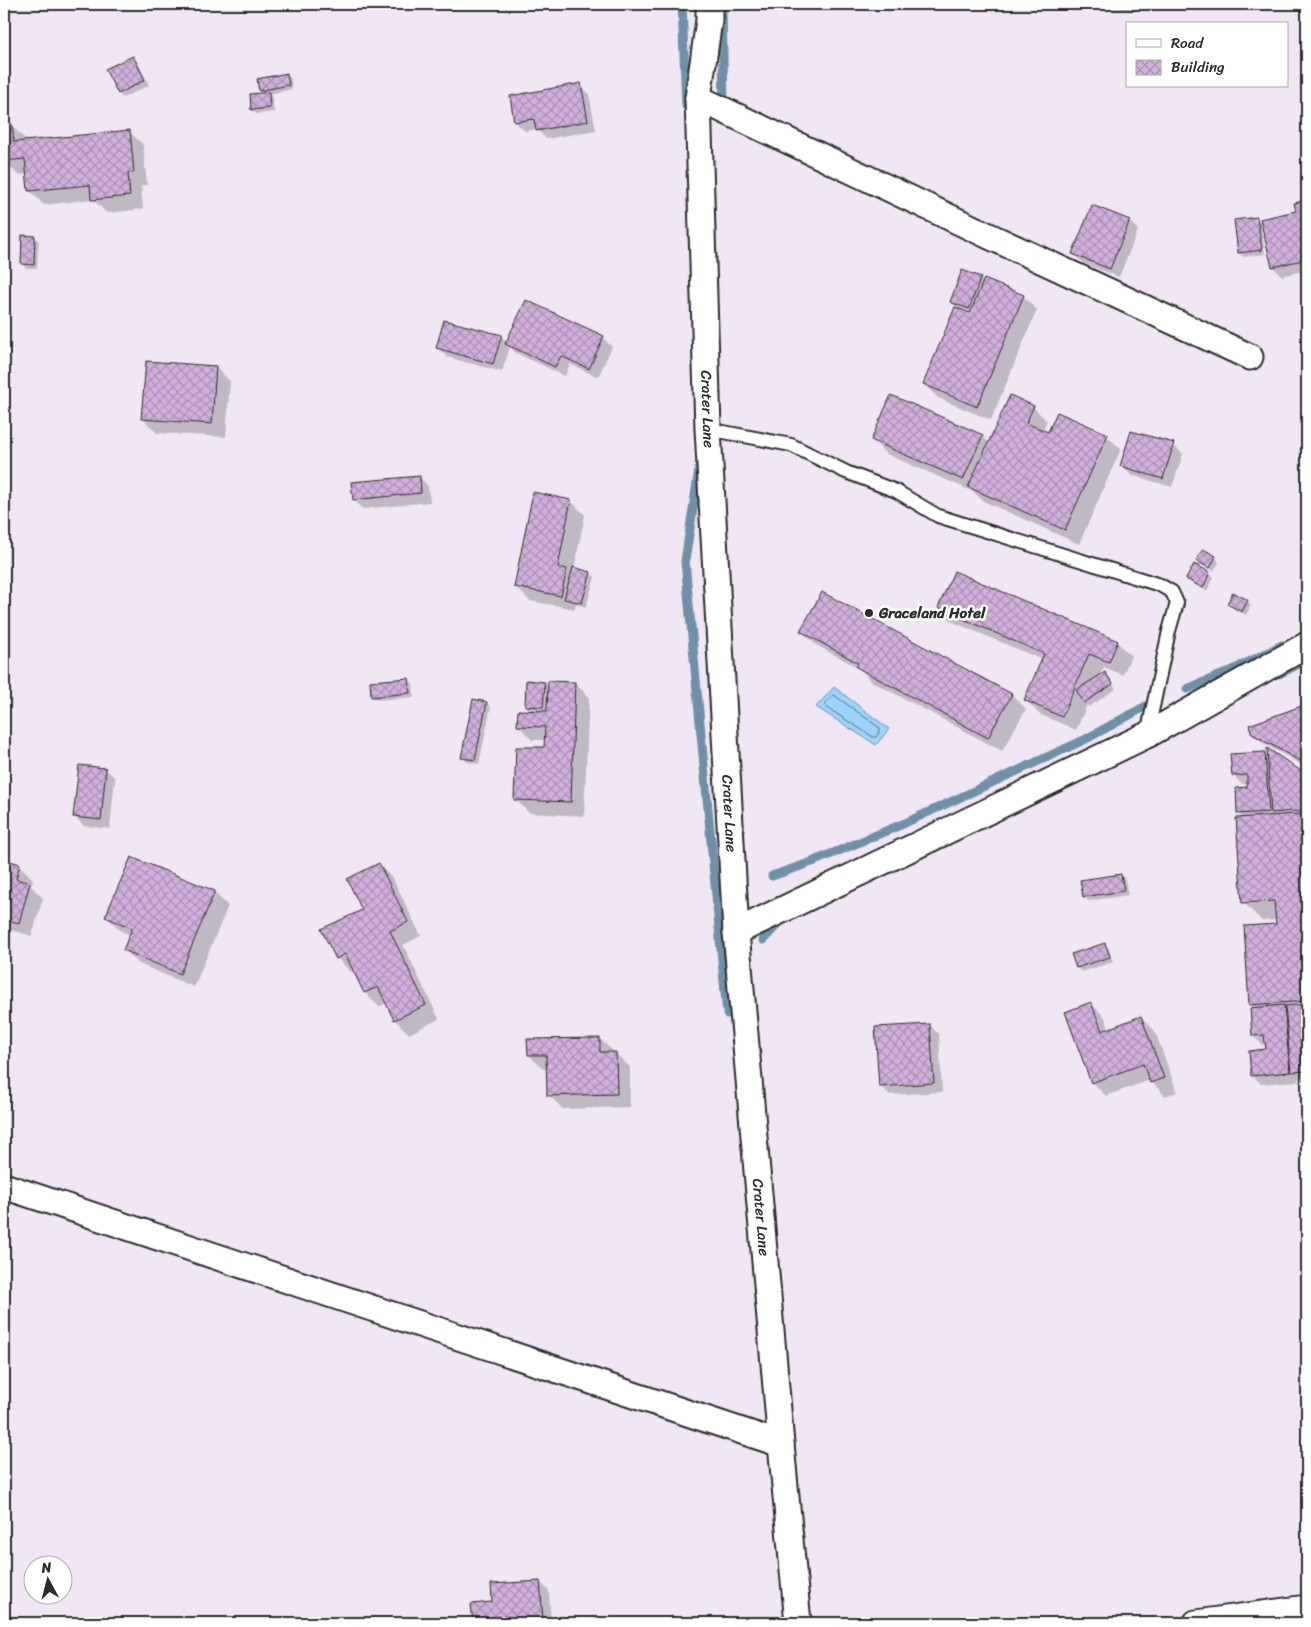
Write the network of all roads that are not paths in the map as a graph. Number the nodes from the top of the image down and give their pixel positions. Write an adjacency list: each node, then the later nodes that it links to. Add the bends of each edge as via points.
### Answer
1 (709, 4): 2 (street, Crater Lane)
2 (698, 98): 3 (street); 4 (street, Crater Lane)
3 (1250, 357)
4 (708, 430): 6 (lane, via 791,445 846,472 896,491 938,516 1160,585 1172,592 1177,602); 7 (street, Crater Lane)
5 (1307, 645): 6 (street)
6 (1146, 735): 7 (street)
7 (736, 932): 9 (street, Crater Lane)
8 (4, 1186): 9 (street)
9 (781, 1444): 11 (street, Crater Lane)
10 (1307, 1608): 12 (street)
11 (798, 1623)
12 (1196, 1623)

